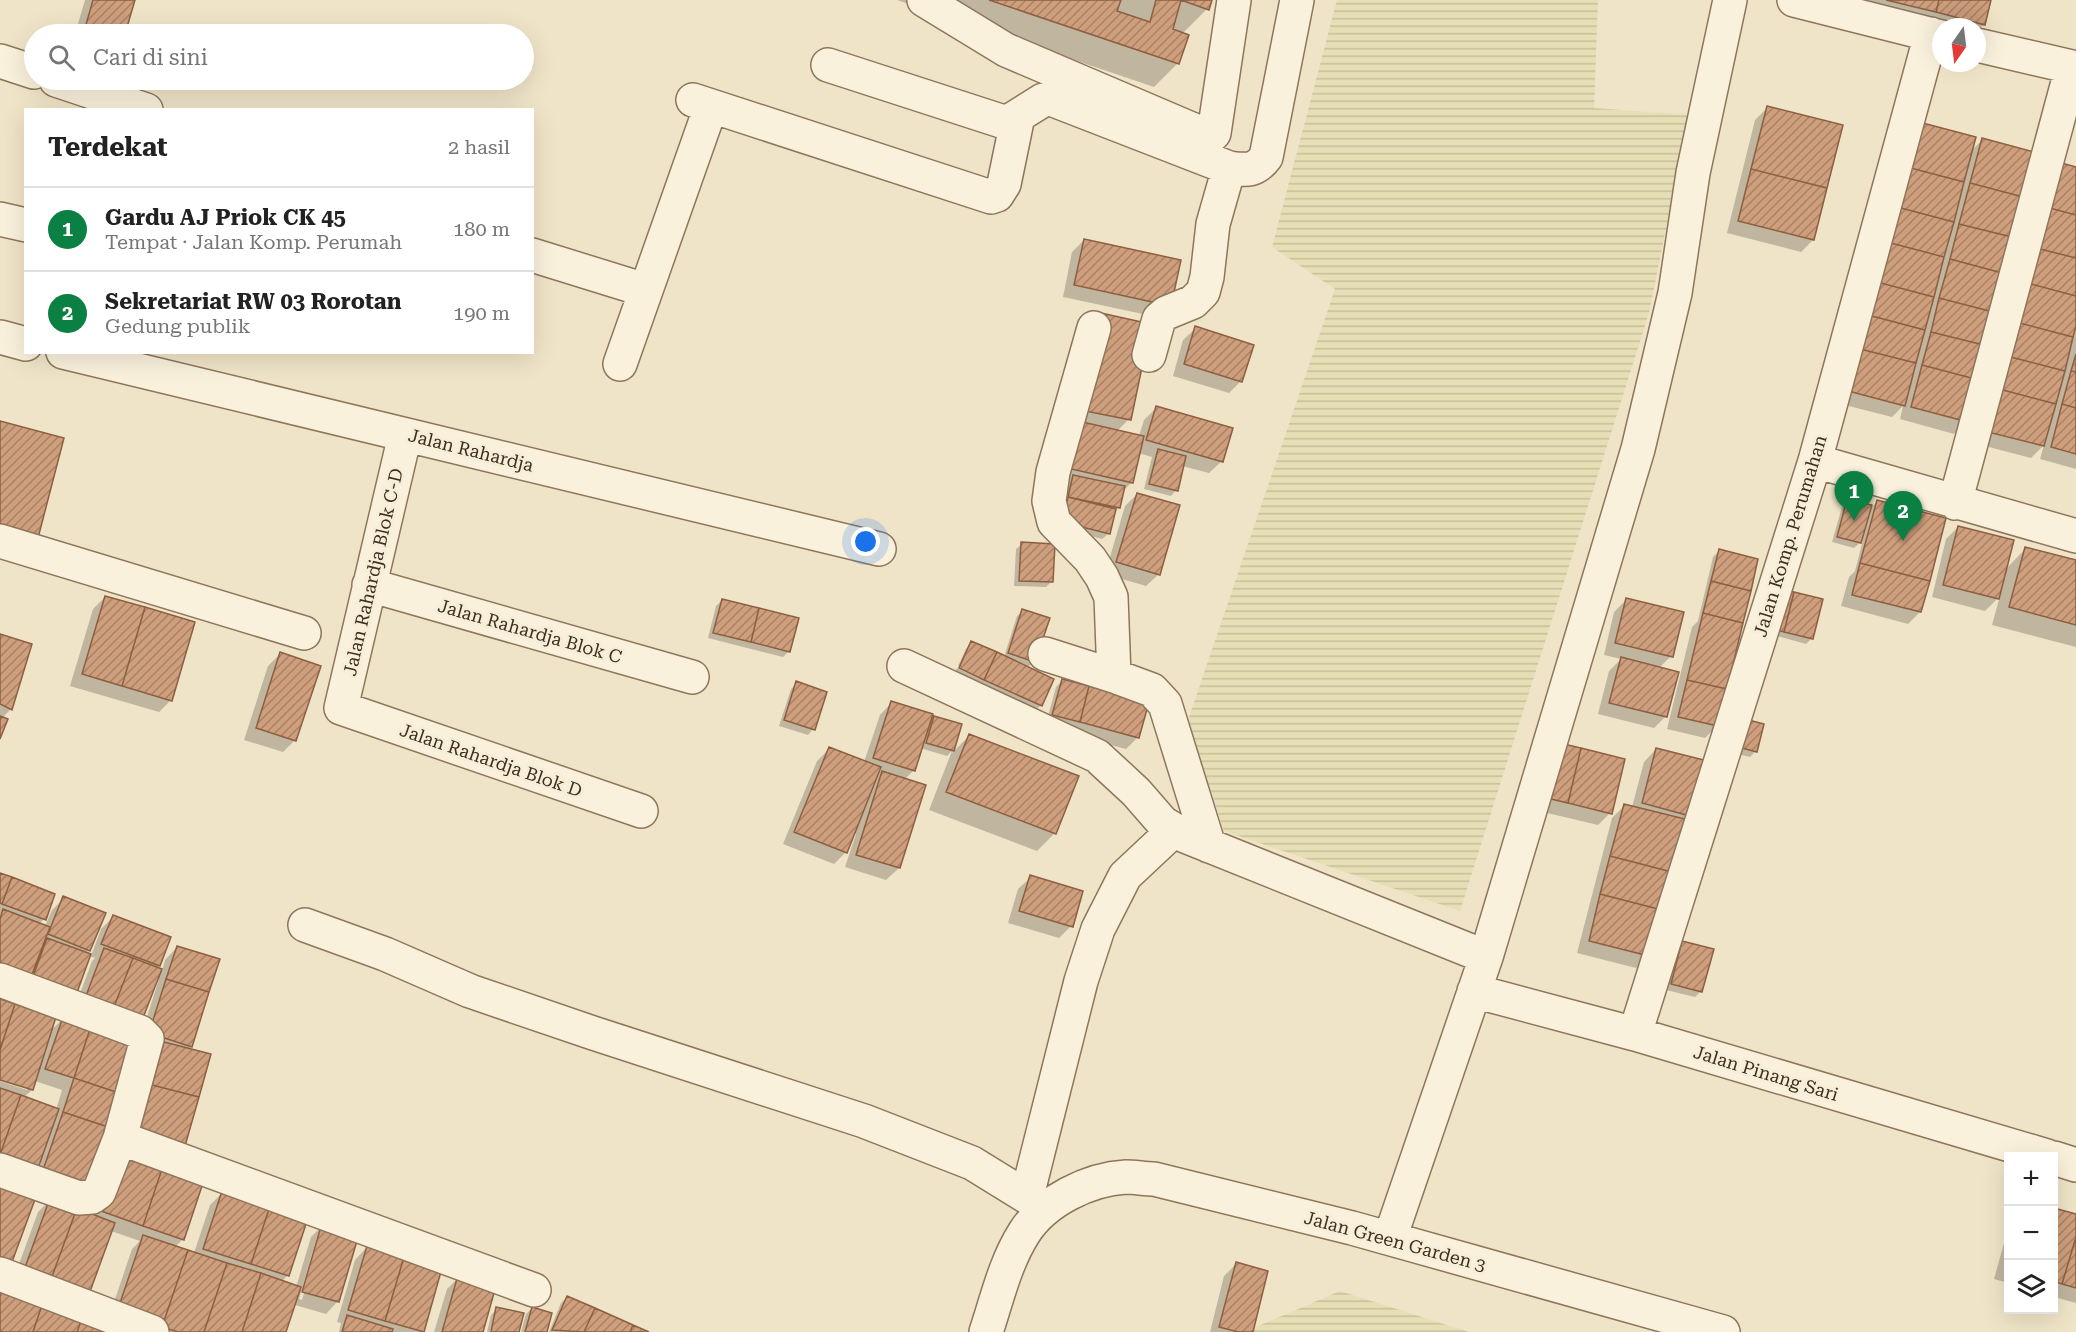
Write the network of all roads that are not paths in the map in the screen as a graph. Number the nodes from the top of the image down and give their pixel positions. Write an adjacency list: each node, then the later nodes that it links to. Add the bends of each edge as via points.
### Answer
1 (924, 0): 2 (street, via 1006,50 1210,137 1214,133)
2 (1234, 0)
3 (1296, 0): 16 (street, via 1266,157 1254,168)
4 (1730, 0): 44 (street, via 1693,173 1675,293 1638,449)
5 (1794, 0): 6 (street, Jalan Komp. Perumahan)
6 (1932, 34)
7 (1986, 47): 11 (street)
8 (1932, 49): 28 (street, Jalan Komp. Perumahan)
9 (0, 61): 12 (street)
10 (828, 65): 15 (street, via 997,121 1008,122)
11 (2074, 67): 29 (street)
12 (24, 69)
13 (86, 90): 14 (street)
14 (140, 108)
15 (1018, 116): 16 (street, via 1051,99); 20 (street, via 1004,184 998,195 991,197 702,103)
16 (1229, 168): 25 (street, via 1213,224 1203,292 1193,302 1159,319)
17 (0, 219): 18 (street)
18 (24, 225)
19 (534, 256): 20 (street)
20 (645, 290): 26 (street)
21 (1094, 328): 37 (street, via 1053,472 1049,501 1054,522 1090,559 1111,597)
22 (0, 338): 23 (street)
23 (24, 344)
24 (71, 354): 27 (street, Jalan Rahardja)
25 (1149, 355)
26 (620, 364)
27 (405, 435): 32 (street, Jalan Rahardja); 33 (street, Jalan Rahardja Blok C-D)
28 (1815, 461): 29 (street); 47 (street, Jalan Komp. Perumahan)
29 (1955, 503): 30 (street)
30 (2076, 536)
31 (0, 541): 34 (street)
32 (879, 549)
33 (369, 585): 38 (street, Jalan Rahardja Blok C); 39 (street, Jalan Rahardja Blok C-D)
34 (304, 633)
35 (1045, 654): 37 (street)
36 (904, 666): 41 (street, via 1096,756)
37 (1114, 675): 42 (street, via 1152,690 1165,704)
38 (692, 677)
39 (341, 708): 40 (street, Jalan Rahardja Blok D)
40 (641, 811)
41 (1174, 830): 42 (street); 53 (street, via 1125,876 1098,929 1081,981)
42 (1209, 846): 44 (street)
43 (305, 925): 53 (street, via 470,991 864,1121 972,1163)
44 (1486, 957): 46 (street)
45 (0, 980): 48 (street, via 144,1035 147,1042)
46 (1478, 993): 47 (street, Jalan Pinang Sari); 54 (street)
47 (1635, 1034): 49 (street, Jalan Pinang Sari)
48 (120, 1138): 52 (street, via 99,1192 92,1197 79,1198); 56 (street)
49 (2033, 1152)
50 (2058, 1159): 51 (street)
51 (2076, 1165)
52 (0, 1170)
53 (1046, 1200): 54 (street, Jalan Green Garden 3, via 1125,1177 1154,1179); 58 (street, via 1012,1255)
54 (1390, 1238): 59 (street, Jalan Green Garden 3)
55 (0, 1274): 57 (street)
56 (534, 1290)
57 (152, 1332)
58 (986, 1332)
59 (1723, 1332)

